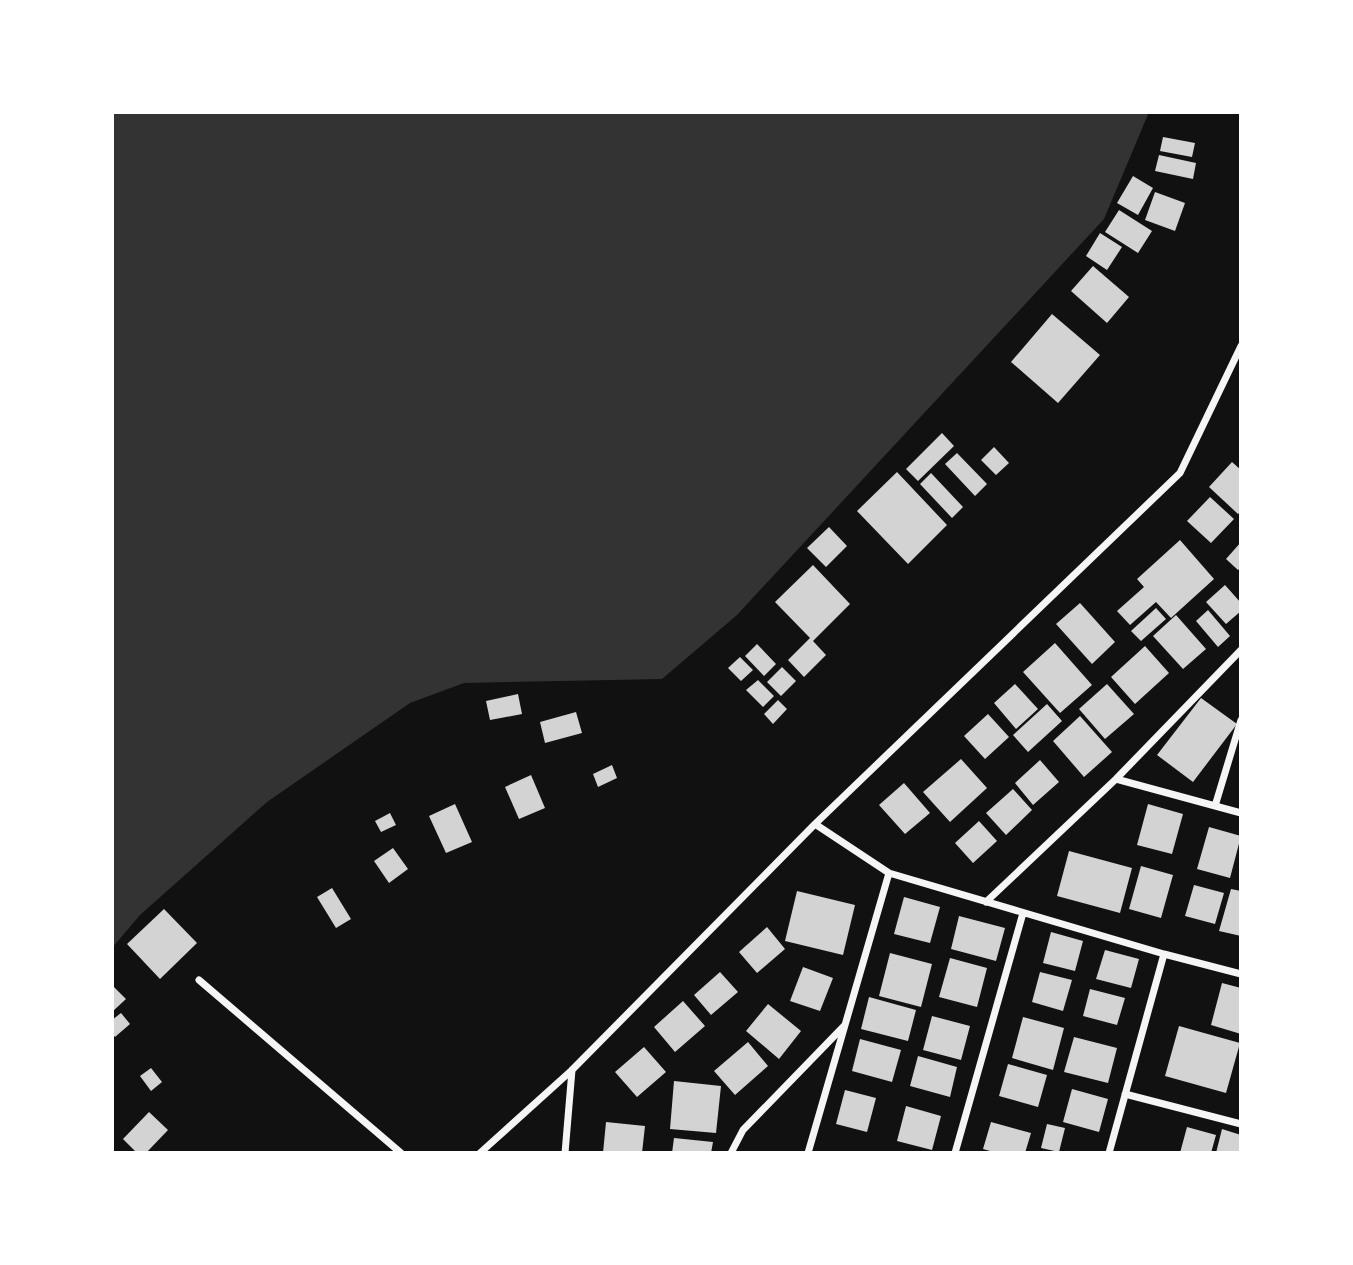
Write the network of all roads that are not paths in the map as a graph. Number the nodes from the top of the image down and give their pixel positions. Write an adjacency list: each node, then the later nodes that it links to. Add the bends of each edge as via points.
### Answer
1 (1241, 346): 7 (street, via 1180,473)
2 (1241, 650): 4 (street)
3 (1241, 720): 5 (street)
4 (1116, 779): 5 (street); 9 (street)
5 (1215, 806): 6 (street)
6 (1241, 813)
7 (815, 824): 8 (street); 15 (street)
8 (889, 873): 9 (street); 14 (street)
9 (986, 902): 10 (street)
10 (1023, 913): 11 (street); 23 (street)
11 (1164, 954): 12 (street); 16 (street)
12 (1241, 974)
13 (199, 979): 18 (street)
14 (846, 1024): 21 (street, via 743,1130); 22 (street)
15 (572, 1070): 19 (street); 20 (street)
16 (1125, 1094): 17 (street); 24 (street)
17 (1241, 1124)
18 (401, 1153)
19 (481, 1153)
20 (565, 1153)
21 (731, 1153)
22 (808, 1153)
23 (955, 1153)
24 (1109, 1153)

